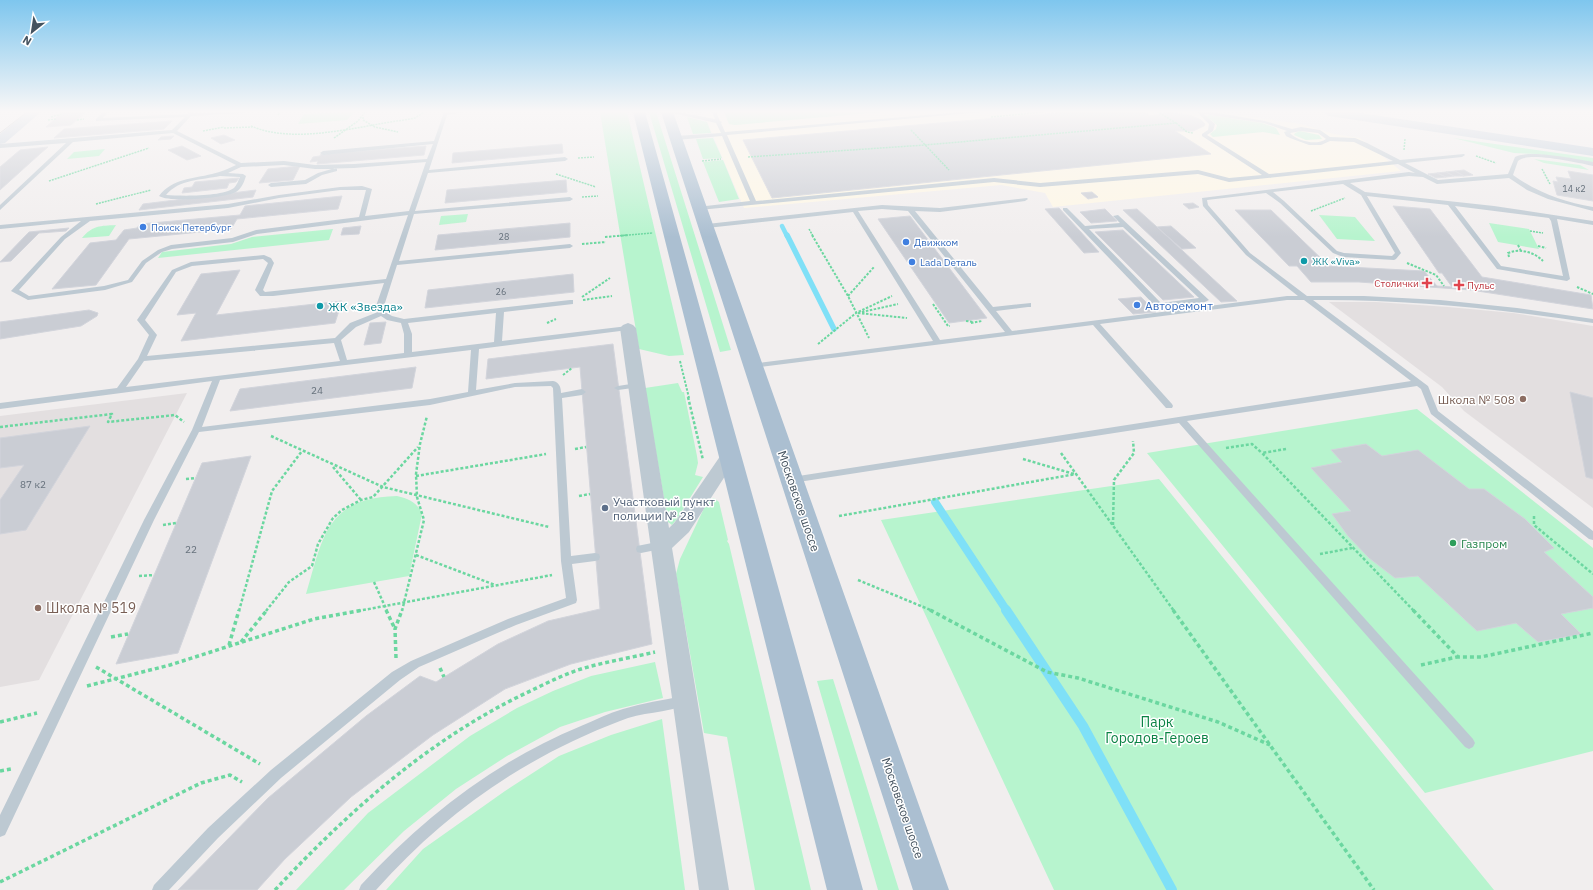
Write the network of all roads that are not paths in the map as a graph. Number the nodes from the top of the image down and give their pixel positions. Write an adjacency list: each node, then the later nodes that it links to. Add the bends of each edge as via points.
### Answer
1 (58, 154): 30 (lane)
2 (217, 154): 15 (lane)
3 (432, 154): 12 (lane)
4 (650, 154): 81 (main road)
5 (681, 154): 38 (main road, Московское шоссе)
6 (733, 154): 28 (lane)
7 (1233, 154): 20 (lane)
8 (1383, 154): 13 (lane)
9 (1547, 154): 14 (main road)
10 (1462, 155): 13 (lane)
11 (565, 159): 17 (lane)
12 (430, 160): 16 (lane); 17 (lane)
13 (1398, 161): 19 (lane); 20 (lane)
14 (1592, 162): 21 (lane, via 1521,156 1517,158)
15 (240, 165): 16 (lane); 18 (lane)
16 (354, 166): 23 (lane, via 320,174 306,182)
17 (425, 172): 35 (lane)
18 (220, 174): 18 (lane, via 176,185 165,190 162,196 170,198 216,195 234,191 240,185 243,176)
19 (1423, 175): 21 (lane, via 1437,182); 22 (lane, via 1409,174)
20 (1268, 176): 28 (lane, via 1229,180 1198,172 1040,185 994,180)
21 (1510, 176): 32 (lane, via 1520,184 1560,203)
22 (1344, 182): 24 (lane); 25 (lane)
23 (271, 186)
24 (1267, 191): 25 (lane, via 1298,216 1335,252 1343,255 1394,258 1398,252); 48 (lane, via 1204,199 1205,205 1248,254)
25 (1363, 194): 29 (lane)
26 (570, 198): 35 (lane)
27 (1025, 199): 31 (lane, via 940,210)
28 (754, 203): 38 (lane)
29 (1450, 203): 37 (lane); 37 (lane, via 1499,268 1567,279 1554,220)
30 (0, 208)
31 (910, 209): 34 (lane, via 882,207); 52 (lane)
32 (1593, 209)
33 (1065, 210): 44 (lane)
34 (855, 211): 38 (lane, via 802,217); 64 (lane)
35 (410, 213): 40 (lane); 46 (lane)
36 (1116, 216): 42 (lane)
37 (1550, 216): 41 (lane)
38 (703, 217): 70 (main road, Московское шоссе)
39 (88, 219): 40 (lane, via 228,206 258,199 343,188 369,189); 40 (lane, via 63,238 15,291 28,298 105,288 130,281 151,256 171,247 232,240 256,232); 43 (lane)
40 (361, 220)
41 (1593, 223)
42 (1125, 225): 44 (lane); 50 (lane, via 1205,300)
43 (0, 227)
44 (1083, 228): 50 (lane, via 1159,305)
45 (570, 246): 46 (lane)
46 (395, 263): 47 (lane)
47 (387, 280): 55 (lane, via 380,306); 68 (lane, via 263,294 259,290 271,263 270,259 264,257 180,267 174,271 141,320 153,335)
48 (1305, 298): 54 (lane); 59 (lane, via 1372,297 1446,302 1511,308); 72 (lane)
49 (572, 302): 53 (lane)
50 (1178, 302): 54 (lane)
51 (1028, 305): 52 (lane)
52 (993, 309): 62 (lane)
53 (500, 310): 58 (lane); 65 (lane)
54 (1187, 311): 57 (lane)
55 (382, 313): 58 (lane); 63 (lane, via 353,325)
56 (1120, 313): 57 (lane)
57 (1126, 319): 60 (lane)
58 (404, 321): 67 (lane, via 408,334)
59 (1593, 322)
60 (1095, 323): 62 (lane); 78 (lane)
61 (628, 328): 65 (lane); 84 (street, via 628,386)
62 (1011, 334): 64 (lane)
63 (337, 340): 68 (lane); 69 (lane)
64 (938, 343): 70 (lane)
65 (498, 344): 66 (lane)
66 (475, 346): 67 (lane); 75 (lane)
67 (408, 355): 69 (lane)
68 (142, 359): 73 (lane)
69 (344, 362): 71 (lane)
70 (753, 366): 82 (main road, Московское шоссе)
71 (217, 378): 73 (lane); 80 (lane)
72 (1418, 383): 79 (lane); 83 (lane, via 1425,388 1434,412)
73 (120, 390): 77 (lane)
74 (582, 392): 76 (lane)
75 (472, 393): 76 (lane, via 514,385 553,383); 80 (lane, via 430,402)
76 (558, 396): 87 (lane)
77 (0, 406)
78 (1169, 406)
79 (1182, 420): 82 (lane); 89 (lane)
80 (196, 430): 90 (lane, via 149,520)
81 (729, 456): 84 (street, via 682,527); 94 (main road)
82 (792, 480): 95 (main road, Московское шоссе)
83 (1593, 536)
84 (662, 545): 85 (lane); 88 (street)
85 (640, 549)
86 (595, 556): 87 (lane)
87 (566, 561): 91 (lane, via 572,600 498,628 415,664 396,676 276,774 213,833)
88 (686, 700): 92 (lane, via 626,713 572,734 505,769 446,812 387,866); 93 (street)
89 (1469, 743)
90 (0, 830)
91 (159, 890)
92 (366, 890)
93 (714, 890)
94 (845, 890)
95 (931, 890)

